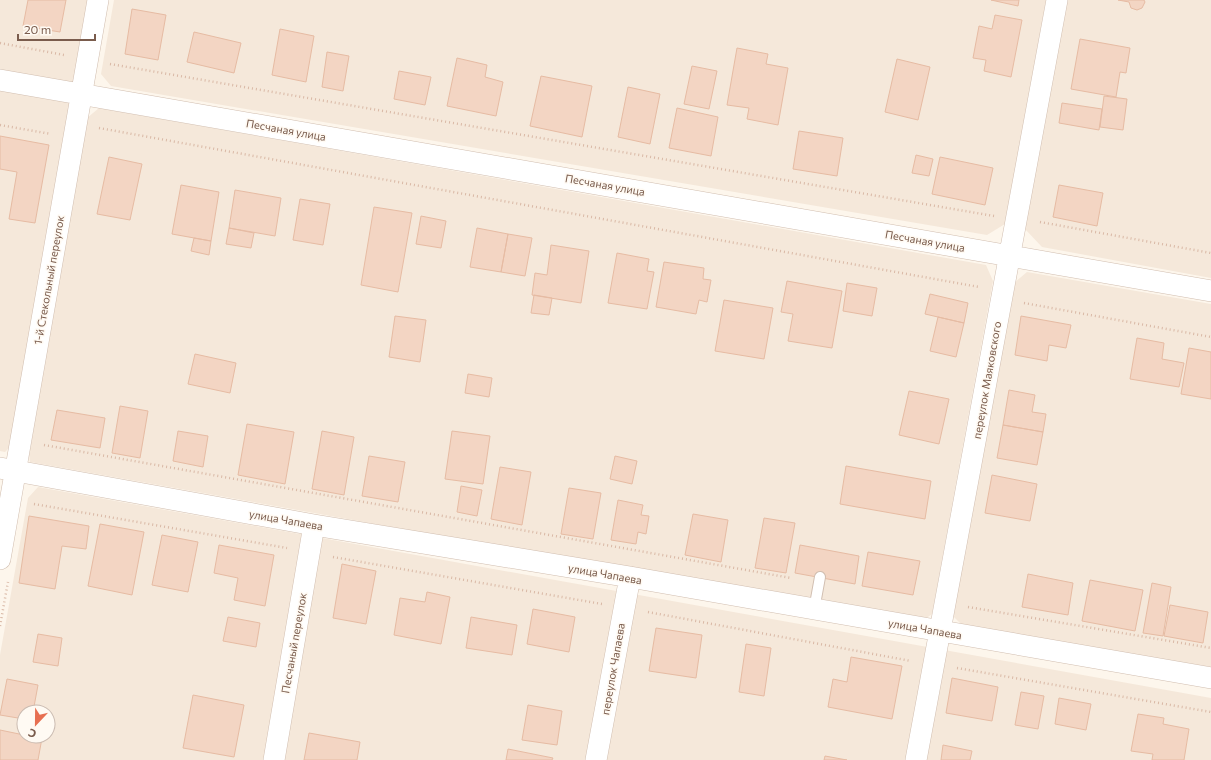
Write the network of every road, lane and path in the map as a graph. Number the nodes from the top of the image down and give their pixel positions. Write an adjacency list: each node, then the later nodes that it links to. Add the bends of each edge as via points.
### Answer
1 (98, 0): 4 (street, 1-й Стекольный переулок)
2 (1057, 0): 7 (street, переулок Маяковского)
3 (0, 44): 4 (path)
4 (87, 60): 6 (street, 1-й Стекольный переулок); 7 (path)
5 (0, 80): 6 (street, Песчаная улица)
6 (80, 102): 9 (street, Песчаная улица); 11 (path, via 94,127); 14 (street, 1-й Стекольный переулок)
7 (1016, 220): 8 (path); 9 (street, переулок Маяковского)
8 (1211, 253)
9 (1010, 256): 10 (street, Песчаная улица); 11 (street, переулок Маяковского)
10 (1211, 291)
11 (1003, 292): 21 (street, переулок Маяковского)
12 (1022, 303): 13 (path)
13 (1211, 337)
14 (20, 442): 15 (street, 1-й Стекольный переулок); 19 (path)
15 (8, 470): 16 (street, улица Чапаева); 17 (street, 1-й Стекольный переулок)
16 (314, 525): 18 (street, улица Чапаева); 26 (street, Песчаный переулок)
17 (0, 559)
18 (630, 578): 22 (street, улица Чапаева); 27 (street, переулок Чапаева)
19 (791, 578)
20 (820, 578): 22 (lane)
21 (946, 603): 23 (street, переулок Маяковского); 24 (path)
22 (814, 610): 23 (street, улица Чапаева)
23 (940, 631): 25 (street, улица Чапаева); 28 (street, переулок Маяковского)
24 (1211, 648)
25 (1211, 678)
26 (274, 760)
27 (596, 760)
28 (916, 760)

